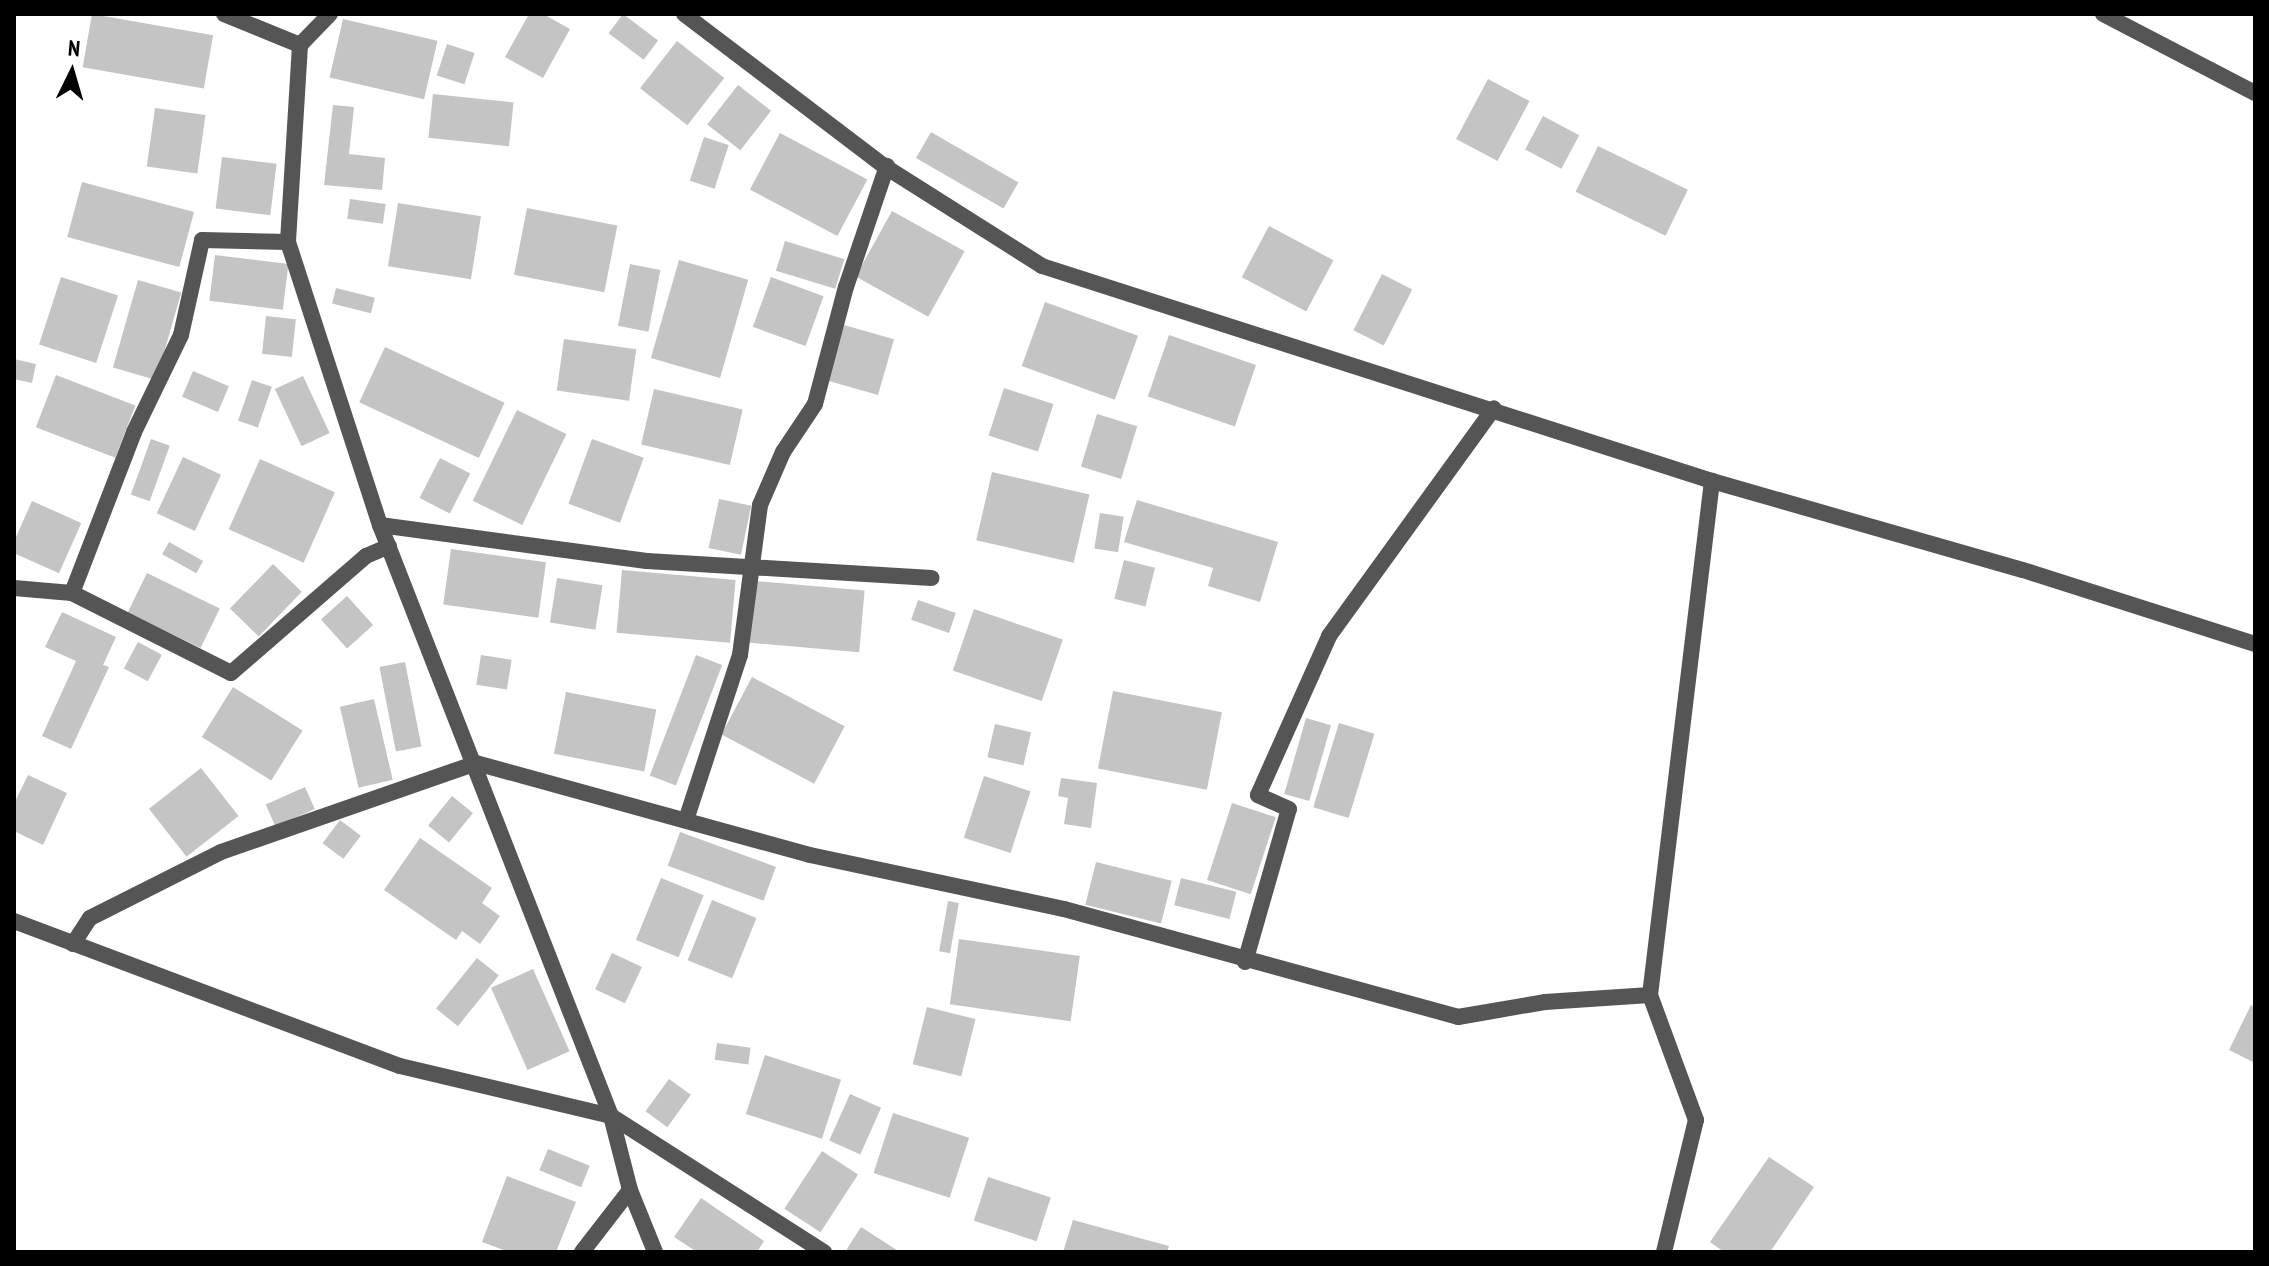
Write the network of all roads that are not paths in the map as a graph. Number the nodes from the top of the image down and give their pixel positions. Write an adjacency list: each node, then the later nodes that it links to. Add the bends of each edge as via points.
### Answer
1 (224, 14): 5 (street)
2 (330, 14): 5 (street)
3 (684, 14): 7 (street)
4 (2103, 14): 6 (street)
5 (300, 45): 8 (street)
6 (2255, 93)
7 (887, 166): 9 (street, via 1042,266); 13 (street, via 846,287 815,404 783,452 760,505)
8 (288, 242): 11 (street); 16 (street, via 202,240 181,335 134,432)
9 (1494, 408): 10 (street); 22 (street, via 1323,651 1258,795 1289,809)
10 (1712, 481): 17 (street, via 2023,570); 23 (street)
11 (380, 525): 12 (street); 13 (street, via 647,561)
12 (389, 546): 16 (street, via 366,556 231,673); 18 (street)
13 (752, 564): 14 (street); 19 (street, via 740,655)
14 (931, 578)
15 (14, 588): 16 (street)
16 (72, 593)
17 (2255, 644)
18 (476, 763): 19 (street); 21 (street, via 221,852 90,918); 24 (street)
19 (687, 817): 22 (street, via 810,855 1064,909)
20 (14, 921): 21 (street)
21 (73, 944): 24 (street, via 400,1066)
22 (1245, 962): 23 (street, via 1458,1017 1545,1002)
23 (1650, 995): 29 (street, via 1696,1120)
24 (611, 1116): 25 (street); 28 (street)
25 (630, 1190): 26 (street); 27 (street)
26 (582, 1252)
27 (655, 1252)
28 (824, 1252)
29 (1664, 1252)

